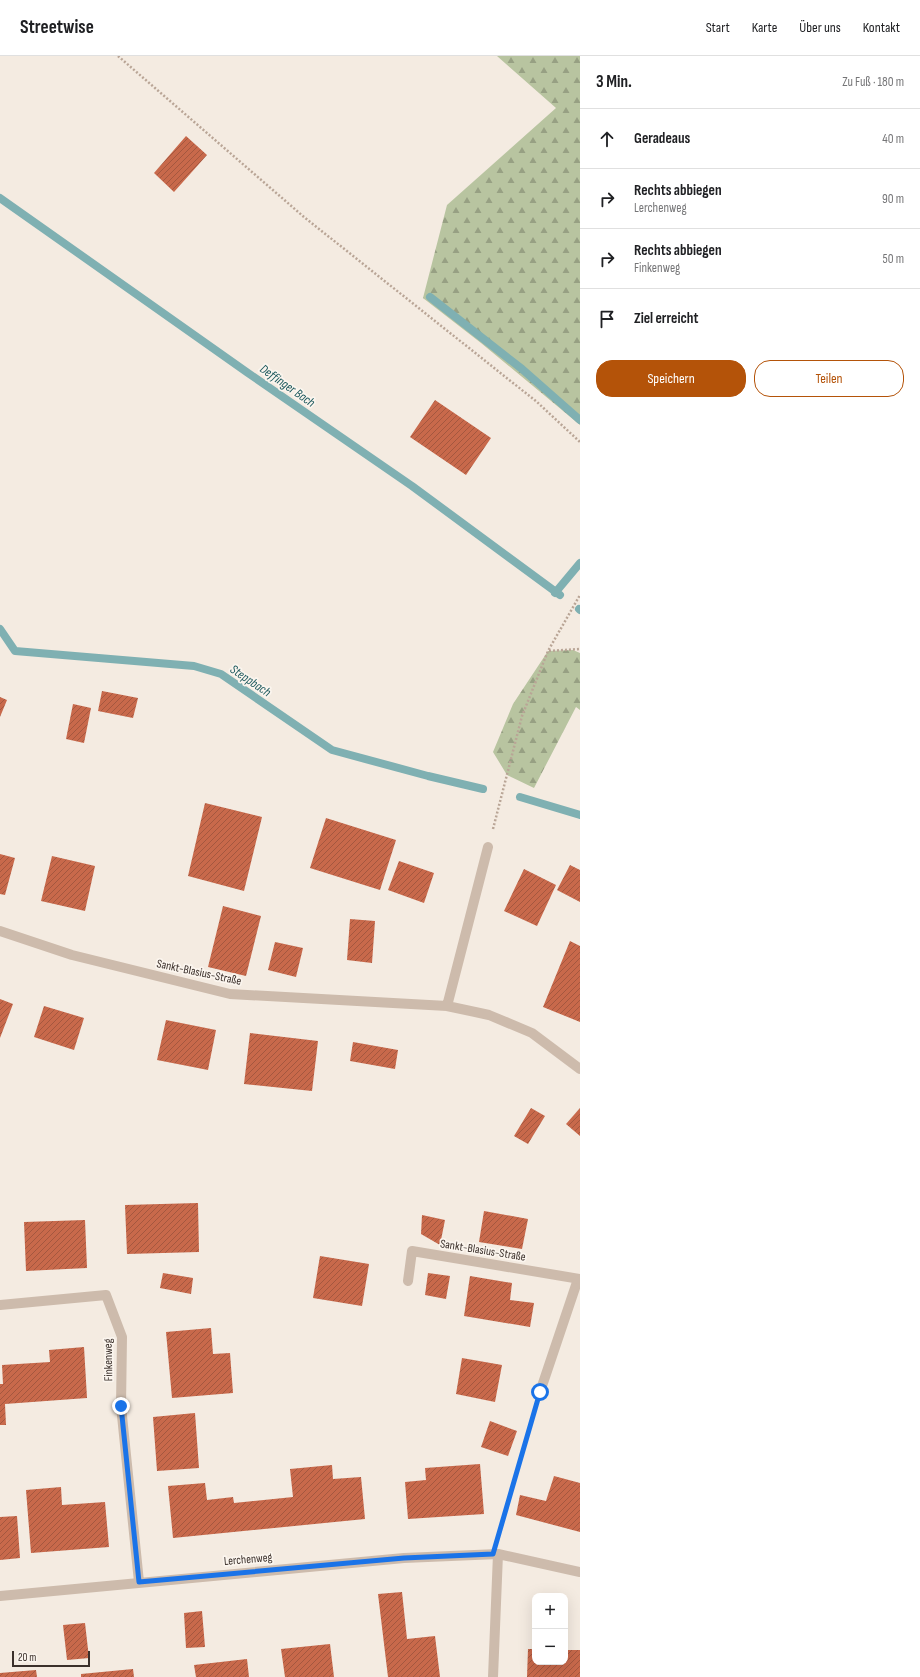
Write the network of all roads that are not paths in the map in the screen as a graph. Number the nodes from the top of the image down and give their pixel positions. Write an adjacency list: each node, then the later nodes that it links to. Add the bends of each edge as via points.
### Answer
1 (488, 847): 3 (street)
2 (0, 931): 3 (street, Sankt-Blasius-Straße, via 72,955 230,994)
3 (447, 1006): 4 (street, Sankt-Blasius-Straße, via 489,1015 532,1033)
4 (580, 1069)
5 (579, 1279): 6 (street, Sankt-Blasius-Straße, via 412,1251); 8 (street)
6 (408, 1281)
7 (0, 1305): 11 (street, Finkenweg, via 106,1295 122,1337 121,1406)
8 (540, 1392)
9 (495, 1554): 10 (street, Lerchenweg); 11 (street, Lerchenweg, via 404,1558); 13 (street)
10 (580, 1572)
11 (139, 1582): 12 (street, Lerchenweg)
12 (0, 1596)
13 (493, 1677)

